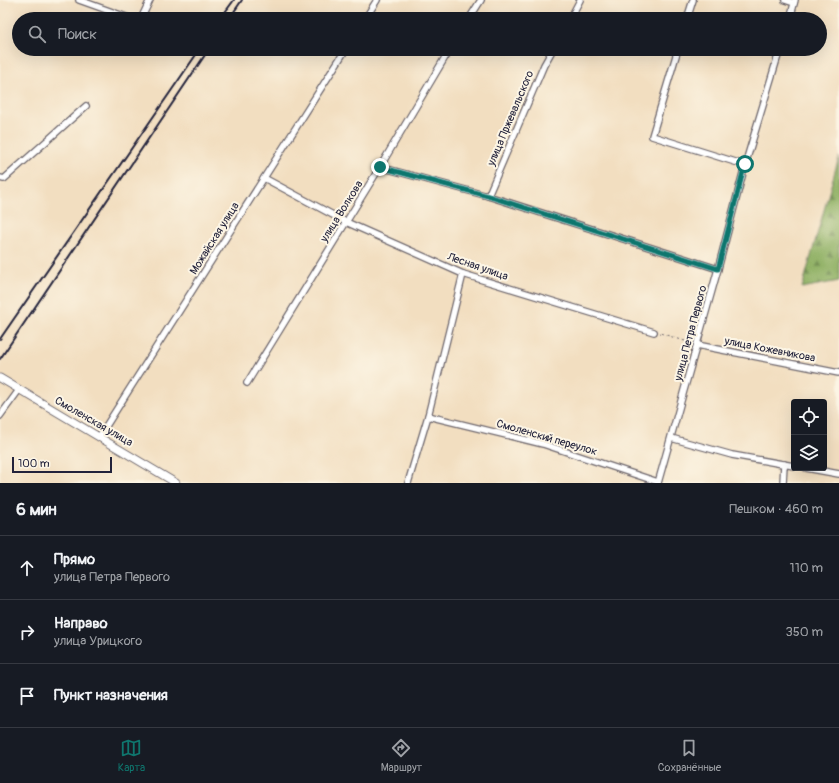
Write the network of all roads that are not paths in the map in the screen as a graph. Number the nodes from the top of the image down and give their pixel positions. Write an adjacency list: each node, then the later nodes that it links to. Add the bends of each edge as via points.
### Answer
1 (79, 0): 9 (street)
2 (150, 0): 10 (street)
3 (377, 0): 11 (street)
4 (481, 0): 12 (street)
5 (580, 0): 13 (street)
6 (693, 0): 14 (street)
7 (785, 0): 8 (street)
8 (795, 2): 15 (street)
9 (112, 12)
10 (144, 12)
11 (369, 12)
12 (473, 12)
13 (574, 12)
14 (689, 12)
15 (792, 12)
16 (342, 56): 25 (street, Можайская улица)
17 (446, 56): 23 (street, улица Волкова)
18 (549, 56): 26 (street, улица Пржевальского)
19 (676, 56): 22 (street, via 652,136)
20 (778, 56): 22 (street, улица Петра Первого)
21 (86, 106): 24 (street, via 4,179)
22 (745, 164): 28 (street, улица Петра Первого)
23 (380, 167): 26 (street); 27 (street, улица Волкова)
24 (0, 178)
25 (264, 178): 27 (street, Лесная улица); 38 (street, Можайская улица)
26 (488, 196): 28 (street)
27 (346, 222): 29 (street, Лесная улица); 34 (street, улица Волкова)
28 (718, 269): 31 (street, улица Петра Первого)
29 (464, 274): 30 (street, Лесная улица); 37 (street)
30 (654, 332)
31 (697, 345): 32 (street, улица Кожевникова); 39 (street, улица Петра Первого)
32 (839, 373)
33 (0, 378): 35 (street, Смоленская улица)
34 (247, 383)
35 (19, 390): 36 (street); 38 (street, Смоленская улица)
36 (0, 416)
37 (428, 416): 44 (street, Смоленский переулок, via 543,444); 46 (street)
38 (99, 437): 45 (street, Смоленская улица)
39 (671, 438): 40 (street, via 732,455); 44 (street, улица Петра Первого)
40 (784, 464): 41 (street); 47 (street)
41 (791, 465)
42 (822, 471): 43 (street)
43 (839, 474)
44 (658, 482)
45 (176, 483)
46 (408, 483)
47 (783, 483)

